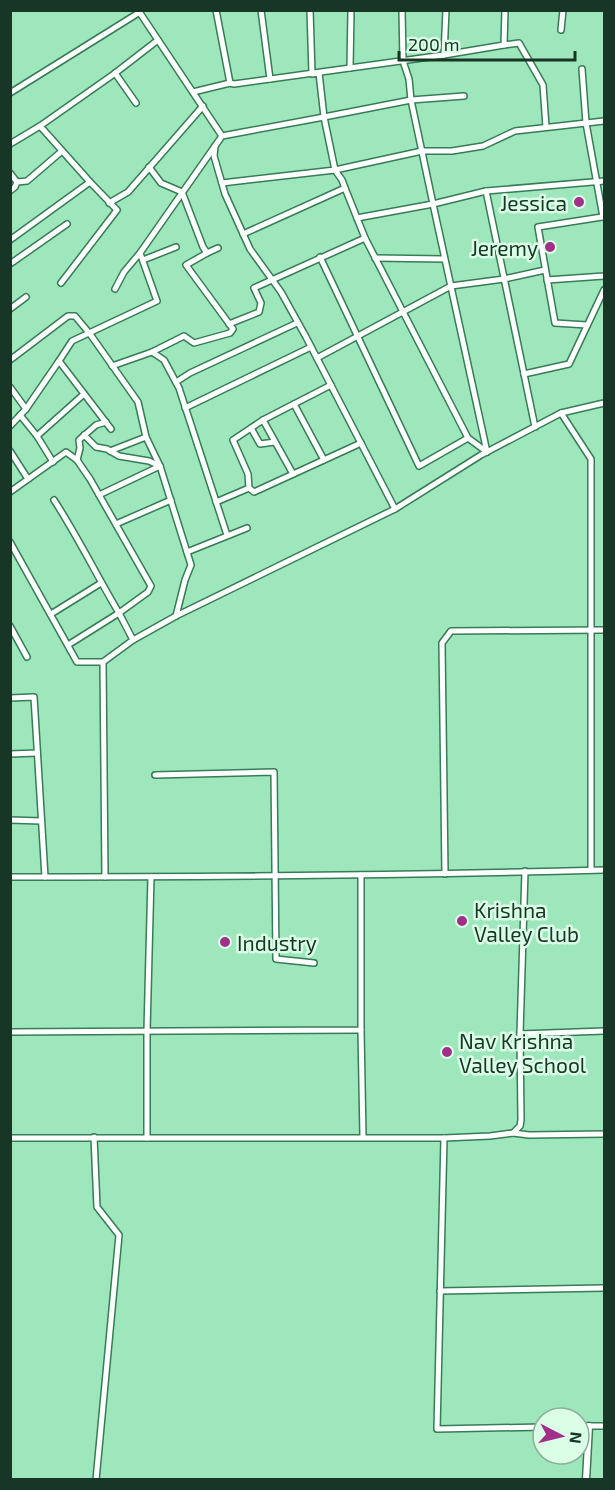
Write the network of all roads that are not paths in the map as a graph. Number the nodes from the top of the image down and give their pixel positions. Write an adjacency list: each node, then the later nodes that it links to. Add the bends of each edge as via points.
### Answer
1 (261, 10): 19 (street)
2 (310, 10): 18 (street)
3 (351, 10): 15 (street)
4 (402, 10): 14 (street)
5 (446, 10): 13 (street)
6 (505, 10): 12 (street)
7 (563, 10): 10 (street)
8 (139, 11): 11 (street); 22 (street)
9 (218, 11): 20 (street)
10 (561, 30)
11 (158, 40): 17 (street); 21 (street)
12 (504, 45): 13 (street); 31 (street, via 519,43 543,85)
13 (444, 56): 14 (street)
14 (403, 61): 15 (street); 24 (street)
15 (350, 68): 18 (street)
16 (582, 69): 29 (street)
17 (115, 73): 25 (street); 30 (street)
18 (312, 74): 19 (street); 27 (street, via 319,73)
19 (270, 79): 20 (street)
20 (230, 83): 21 (street)
21 (193, 92): 26 (street)
22 (10, 93)
23 (464, 96): 24 (street)
24 (411, 99): 27 (street); 36 (street)
25 (136, 103)
26 (203, 106): 32 (street); 37 (street)
27 (324, 117): 32 (street); 38 (street)
28 (604, 121): 29 (street)
29 (586, 123): 31 (street); 40 (street)
30 (40, 126): 33 (street); 35 (street)
31 (546, 128): 36 (street, via 515,131 483,146)
32 (222, 135): 34 (street)
33 (10, 144)
34 (215, 145): 44 (street); 48 (street)
35 (62, 151): 42 (street, via 27,180); 43 (street)
36 (422, 151): 38 (street); 50 (street)
37 (149, 167): 48 (street, via 161,183); 49 (street, via 128,192)
38 (334, 170): 44 (street); 45 (street)
39 (10, 173): 42 (street)
40 (596, 181): 41 (street); 47 (street); 52 (street)
41 (604, 181)
42 (17, 182): 46 (street)
43 (90, 182): 49 (street); 56 (street)
44 (222, 183): 54 (street)
45 (345, 188): 51 (street); 54 (street)
46 (10, 191)
47 (486, 191): 50 (street); 68 (street)
48 (182, 192): 59 (street); 60 (street)
49 (109, 202): 71 (street, via 117,210)
50 (433, 204): 51 (street); 63 (street)
51 (357, 218): 55 (street)
52 (603, 218): 66 (street, via 538,227)
53 (67, 225): 65 (street)
54 (243, 234): 69 (street)
55 (364, 237): 61 (street); 62 (street)
56 (10, 240)
57 (176, 247): 64 (street)
58 (218, 248): 60 (street)
59 (140, 252): 64 (street); 73 (street)
60 (207, 253): 79 (street, via 186,265)
61 (320, 257): 69 (street); 82 (street)
62 (375, 258): 63 (street); 77 (street)
63 (444, 259): 72 (street)
64 (142, 260): 81 (street, via 157,301)
65 (10, 264)
66 (545, 270): 68 (street); 70 (street)
67 (604, 276): 70 (street)
68 (504, 279): 72 (street); 89 (street)
69 (271, 280): 78 (street); 79 (street, via 254,288 261,303 260,312)
70 (547, 280): 80 (street, via 555,324)
71 (61, 283)
72 (451, 286): 77 (street); 114 (street)
73 (115, 289)
74 (604, 290): 80 (street)
75 (26, 297): 76 (street)
76 (10, 309)
77 (403, 311): 82 (street); 109 (street)
78 (297, 322): 83 (street); 90 (street)
79 (229, 324): 84 (street, via 230,333 194,342 184,336)
80 (587, 325): 89 (street, via 568,364)
81 (90, 334): 86 (street, via 75,316 68,316); 87 (street, via 72,341); 88 (street)
82 (357, 336): 85 (street); 109 (street, via 419,466)
83 (311, 347): 85 (street); 96 (street)
84 (152, 352): 88 (street); 90 (street, via 164,360)
85 (317, 358): 91 (street)
86 (10, 360)
87 (59, 361): 93 (street); 97 (street)
88 (112, 366): 108 (street, via 138,402)
89 (524, 374): 103 (street)
90 (176, 382): 96 (street)
91 (331, 385): 95 (street); 111 (street)
92 (10, 387): 97 (street)
93 (84, 394): 101 (street); 107 (street)
94 (604, 403): 98 (street)
95 (294, 404): 100 (street); 116 (street)
96 (185, 408): 126 (street)
97 (26, 409): 99 (street)
98 (561, 413): 103 (street); 138 (street, via 591,459)
99 (20, 415): 102 (street); 107 (street)
100 (263, 420): 104 (street); 110 (street)
101 (106, 422): 105 (street); 106 (street)
102 (10, 426)
103 (536, 427): 114 (street)
104 (251, 428): 110 (street, via 260,444); 121 (street, via 233,440 248,474)
105 (111, 429)
106 (84, 435): 113 (street, via 96,447); 115 (street, via 79,440)
107 (37, 436): 117 (street)
108 (146, 436): 113 (street); 118 (street)
109 (468, 438): 114 (street)
110 (275, 442): 119 (street)
111 (361, 443): 116 (street); 127 (street)
112 (10, 451): 120 (street)
113 (111, 451): 118 (street)
114 (487, 452): 127 (street)
115 (77, 460): 117 (street, via 66,452); 123 (street)
116 (324, 460): 119 (street)
117 (53, 462): 120 (street)
118 (160, 466): 123 (street); 125 (street)
119 (293, 474): 121 (street, via 254,492)
120 (27, 479): 122 (street)
121 (249, 488): 126 (street)
122 (10, 492)
123 (99, 495): 128 (street)
124 (54, 500): 133 (street)
125 (171, 501): 128 (street); 132 (street)
126 (216, 502): 130 (street)
127 (395, 509): 136 (street)
128 (116, 524): 134 (street, via 151,586)
129 (247, 528): 130 (street)
130 (227, 535): 132 (street)
131 (10, 542): 135 (street)
132 (187, 552): 136 (street, via 191,565)
133 (101, 583): 134 (street); 135 (street)
134 (119, 613): 140 (street); 141 (street)
135 (51, 614): 141 (street)
136 (176, 616): 140 (street)
137 (11, 628): 142 (street)
138 (591, 630): 139 (street); 150 (street); 153 (street, via 451,631 442,643)
139 (604, 630)
140 (134, 640): 143 (street)
141 (68, 645): 143 (street, via 77,662)
142 (27, 657)
143 (104, 662): 158 (street)
144 (10, 698): 145 (street, via 33,698)
145 (37, 753): 146 (street); 149 (street)
146 (10, 754)
147 (155, 775): 155 (street, via 274,772)
148 (10, 820): 149 (street)
149 (41, 820): 157 (street)
150 (591, 870): 151 (street); 152 (street)
151 (604, 870)
152 (525, 871): 153 (street); 165 (street)
153 (445, 874): 154 (street)
154 (360, 875): 155 (street); 161 (street)
155 (275, 876): 159 (street); 160 (street, via 276,959)
156 (10, 877): 157 (street)
157 (45, 877): 158 (street)
158 (105, 877): 159 (street)
159 (151, 877): 162 (street)
160 (314, 963)
161 (361, 1030): 162 (street); 169 (street)
162 (147, 1031): 164 (street); 171 (street)
163 (604, 1031): 165 (street)
164 (10, 1032)
165 (520, 1034): 166 (street, via 521,1120)
166 (513, 1133): 167 (street); 172 (street)
167 (604, 1134)
168 (94, 1137): 170 (street); 171 (street); 176 (street, via 97,1207 119,1235)
169 (363, 1137): 171 (street); 172 (street)
170 (10, 1138)
171 (147, 1138)
172 (444, 1138): 174 (street)
173 (604, 1288): 174 (street)
174 (440, 1291): 175 (street, via 437,1428)
175 (531, 1427)
176 (96, 1479)

